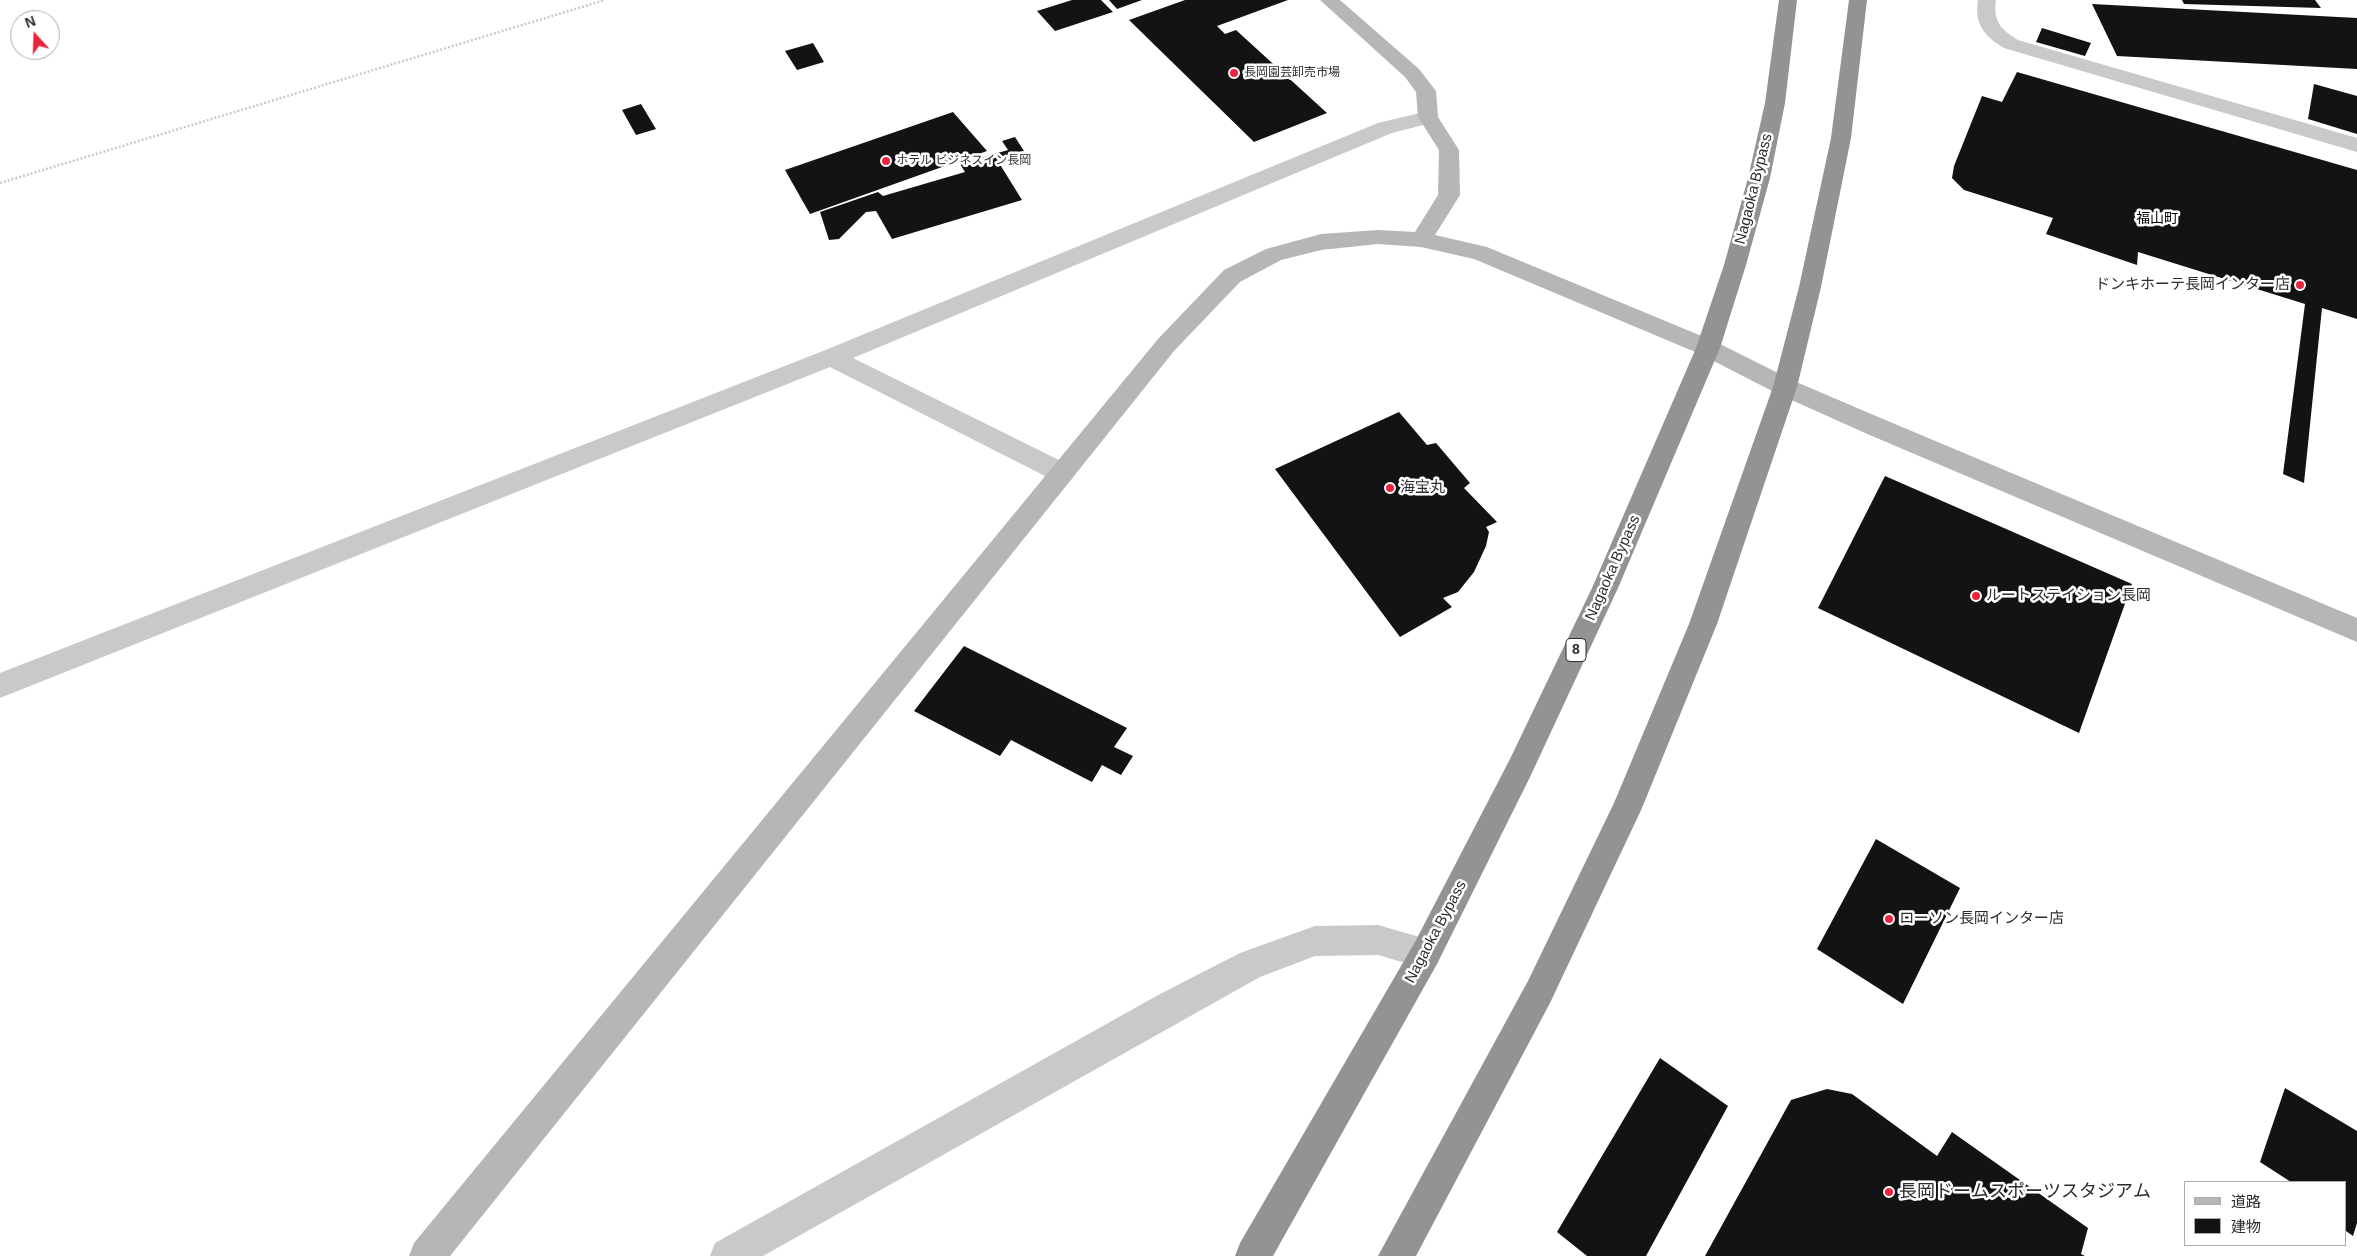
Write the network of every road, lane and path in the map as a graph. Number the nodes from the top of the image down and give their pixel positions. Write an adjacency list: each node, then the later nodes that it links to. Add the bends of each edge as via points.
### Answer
1 (605, 0): 8 (path)
2 (1329, 0): 6 (street, via 1412,73 1426,91)
3 (1788, 0): 10 (highway, Nagaoka Bypass / 8, via 1775,103 1760,178)
4 (1858, 0): 12 (highway, via 1841,138)
5 (1987, 0): 7 (street, via 1984,14 1988,24 1996,35 2011,44)
6 (1428, 117): 9 (street, via 1449,150 1449,196); 11 (street, via 1385,128)
7 (2357, 145)
8 (0, 183)
9 (1421, 240): 10 (street, via 1479,252); 13 (street, via 1378,237 1321,242 1274,254 1232,276 1166,345)
10 (1708, 348): 12 (street); 16 (highway, Nagaoka Bypass / 8, via 1606,588)
11 (831, 357): 13 (street); 15 (street)
12 (1785, 388): 14 (street); 20 (highway, via 1703,624 1627,808 1539,992)
13 (1062, 473): 17 (street)
14 (2357, 630)
15 (0, 686)
16 (1426, 953): 18 (street, via 1378,940 1315,941 1251,964); 19 (highway, Nagaoka Bypass / 8)
17 (427, 1256)
18 (728, 1256)
19 (1253, 1256)
20 (1396, 1256)

